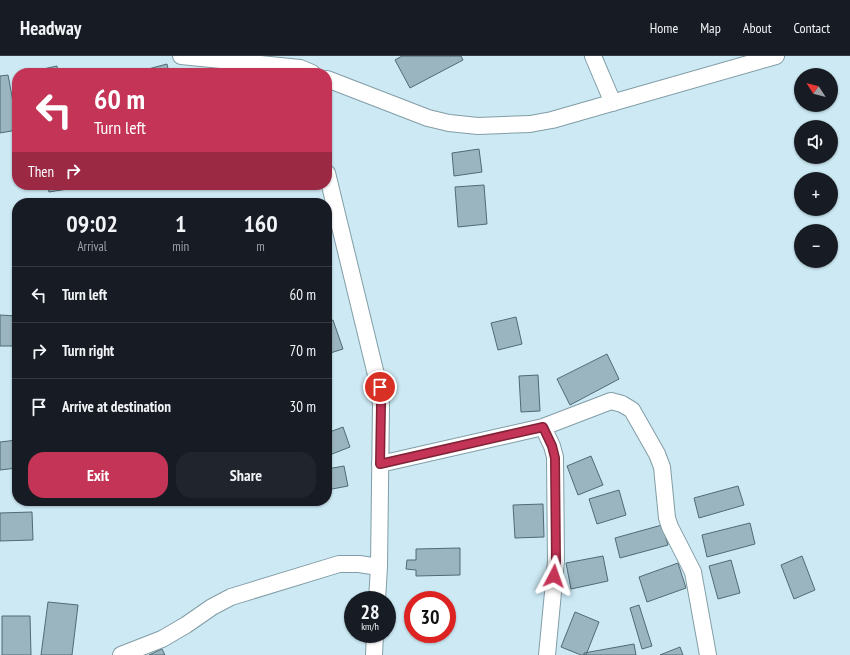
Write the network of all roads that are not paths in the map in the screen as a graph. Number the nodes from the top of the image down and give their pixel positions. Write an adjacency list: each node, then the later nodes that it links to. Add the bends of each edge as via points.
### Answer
1 (181, 56): 4 (street)
2 (593, 56): 6 (street)
3 (776, 56): 6 (street)
4 (303, 68)
5 (332, 81): 6 (street, via 428,118 478,126 530,124)
6 (614, 102)
7 (331, 190): 9 (street, via 380,387)
8 (543, 427): 9 (street); 15 (street, via 555,458 556,561); 16 (street, via 611,401 632,410 662,467 667,518 693,572)
9 (380, 464): 10 (street)
10 (380, 567): 11 (street); 13 (street, via 339,564 231,597 162,639)
11 (378, 591)
12 (375, 643): 14 (street)
13 (121, 655)
14 (374, 655)
15 (547, 655)
16 (708, 655)

